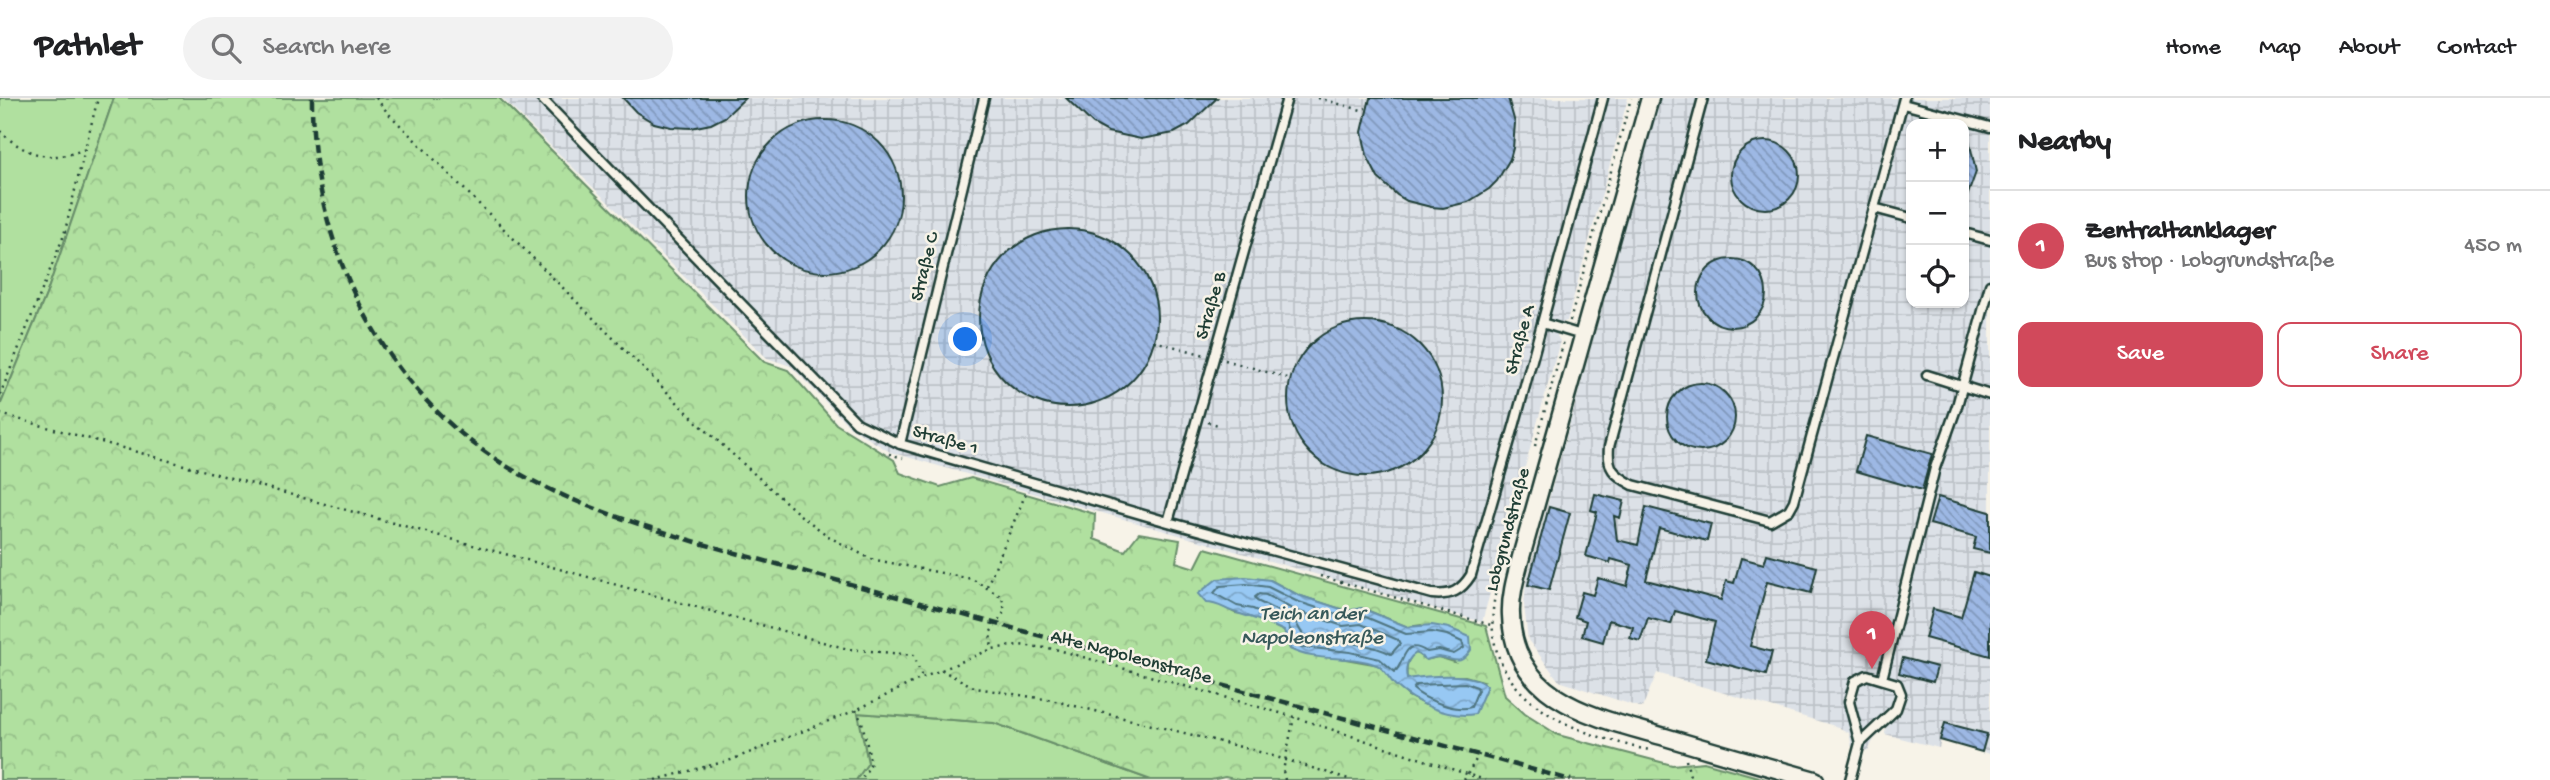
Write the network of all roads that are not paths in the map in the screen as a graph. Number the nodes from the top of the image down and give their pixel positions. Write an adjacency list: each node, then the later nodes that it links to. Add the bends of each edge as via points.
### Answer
1 (541, 98): 19 (lane, Straße 1, via 858,423)
2 (984, 98): 19 (lane, Straße C)
3 (1287, 98): 20 (lane, Straße B)
4 (1602, 98): 14 (lane, Straße A)
5 (1650, 98): 15 (street, Lobgrundstraße)
6 (1703, 98): 9 (lane, via 1609,447 1608,459 1616,476 1633,485 1770,521 1789,510)
7 (1903, 101): 8 (lane); 9 (lane)
8 (1990, 127)
9 (1874, 208): 10 (lane)
10 (1906, 217)
11 (1969, 234): 12 (lane)
12 (1990, 240)
13 (1990, 285): 17 (lane)
14 (1542, 323): 15 (lane); 21 (lane, Straße A)
15 (1585, 336): 24 (street, Lobgrundstraße, via 1512,592 1512,631 1523,662 1551,696 1579,711)
16 (1927, 374): 17 (lane)
17 (1962, 388): 18 (lane); 22 (lane, via 1935,468)
18 (1990, 396)
19 (900, 444): 20 (lane, Straße 1)
20 (1168, 522): 21 (lane, Straße 1, via 1432,594 1447,595)
21 (1464, 587)
22 (1882, 679): 23 (lane, via 1897,684 1901,694 1896,709); 23 (lane, via 1867,674 1855,681 1849,702)
23 (1860, 743): 25 (lane)
24 (1815, 780)
25 (1850, 780)

